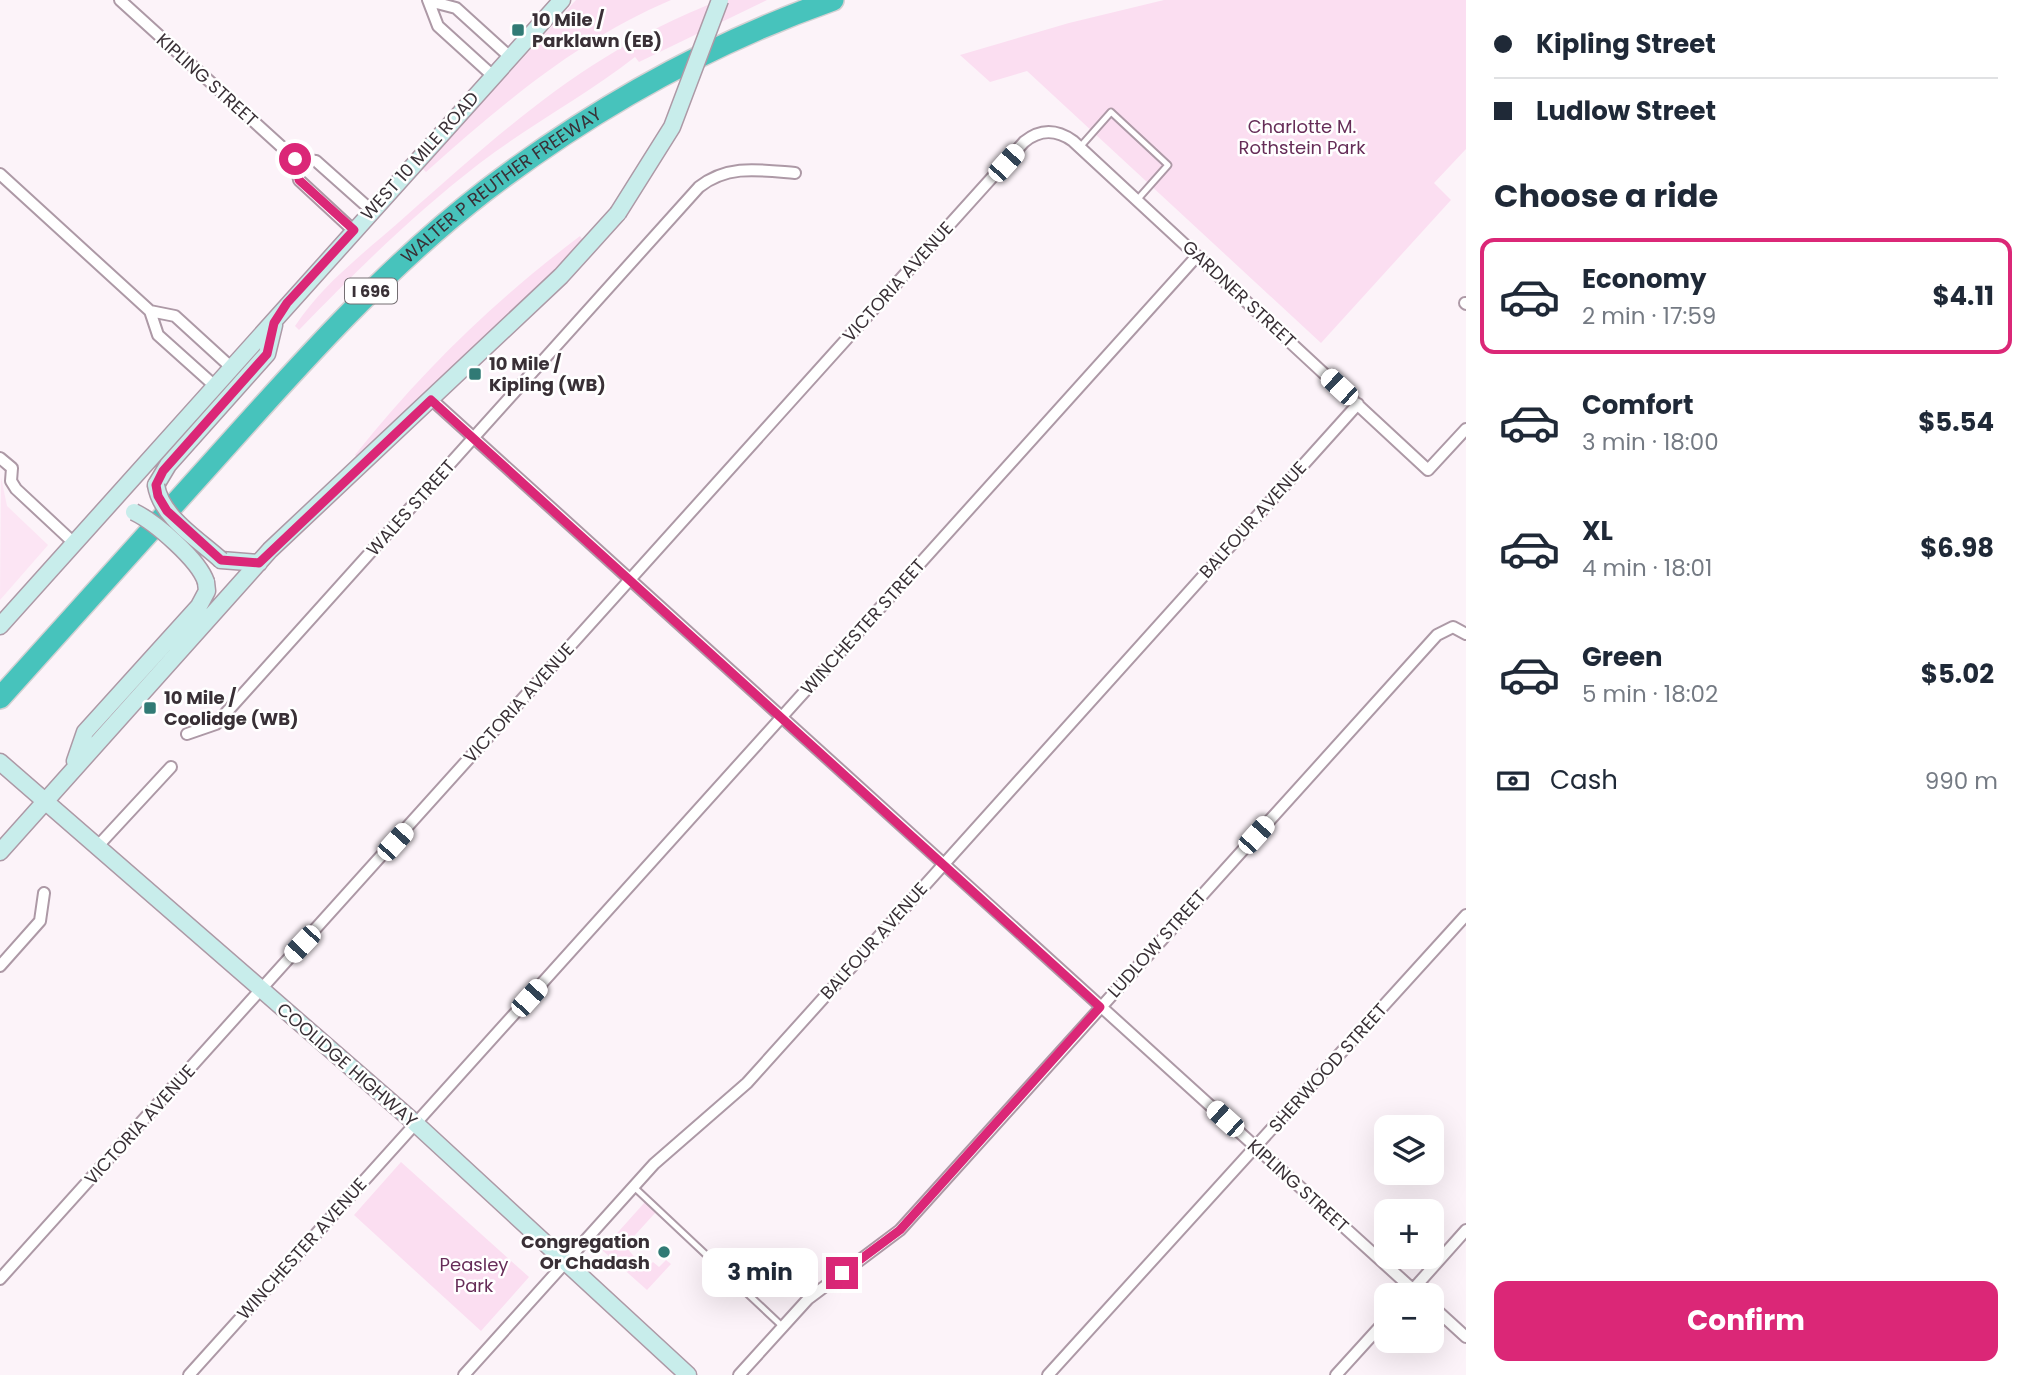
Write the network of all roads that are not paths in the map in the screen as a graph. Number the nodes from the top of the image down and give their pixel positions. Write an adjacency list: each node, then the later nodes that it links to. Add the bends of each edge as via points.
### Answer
1 (120, 0): 10 (street, KIPLING STREET)
2 (429, 0): 6 (street, via 456,8); 7 (street, via 438,26)
3 (562, 0): 6 (main road, WEST 10 MILE ROAD)
4 (720, 0): 21 (main road, bridge, via 672,127 618,213 561,276)
5 (833, 0): 32 (highway, WALTER P REUTHER FREEWAY / I 696, via 729,43 639,89 559,138 450,220 328,335)
6 (510, 57): 7 (main road, WEST 10 MILE ROAD)
7 (493, 76): 14 (main road, WEST 10 MILE ROAD)
8 (1042, 132): 9 (street, GARDNER STREET, via 1061,134); 29 (street, VICTORIA AVENUE, via 1024,142)
9 (1080, 147): 13 (street, GARDNER STREET); 13 (lane, via 1111,113 1168,165)
10 (295, 159): 14 (street, KIPLING STREET, via 316,161); 15 (street, KIPLING STREET, via 299,180)
11 (795, 173): 24 (street, WALES STREET, via 727,171 699,187)
12 (0, 174): 17 (street)
13 (1137, 200): 16 (street, GARDNER STREET)
14 (371, 210): 15 (main road, WEST 10 MILE ROAD)
15 (354, 230): 18 (main road, WEST 10 MILE ROAD)
16 (1198, 256): 22 (street, GARDNER STREET); 33 (street, WINCHESTER STREET)
17 (150, 310): 19 (street, via 175,316); 20 (street, via 158,335)
18 (274, 323): 19 (main road, WEST 10 MILE ROAD); 28 (main road, bridge, via 267,354 168,465 156,485 167,511 221,560)
19 (233, 369): 20 (main road, WEST 10 MILE ROAD)
20 (216, 387): 26 (main road, WEST 10 MILE ROAD)
21 (431, 400): 24 (street, KIPLING STREET); 28 (main road)
22 (1358, 404): 23 (street, GARDNER STREET, via 1428,470); 41 (street, BALFOUR AVENUE)
23 (1466, 429)
24 (473, 439): 29 (street, KIPLING STREET); 34 (street, WALES STREET, via 216,724)
25 (0, 458): 27 (street, via 12,468 16,489)
26 (106, 510): 27 (main road, WEST 10 MILE ROAD); 37 (main road, bridge, via 134,512 149,521 199,566 207,591 199,606 85,732)
27 (75, 544): 30 (main road, WEST 10 MILE ROAD)
28 (259, 563): 37 (main road)
29 (630, 579): 33 (street, KIPLING STREET); 45 (street, VICTORIA AVENUE)
30 (3, 618)
31 (1466, 634): 46 (street, LUDLOW STREET, via 1453,627 1437,635)
32 (0, 698)
33 (782, 717): 41 (street, KIPLING STREET); 47 (street, WINCHESTER STREET)
34 (187, 734)
35 (0, 762): 38 (main road, COOLIDGE HIGHWAY)
36 (171, 767): 39 (street)
37 (72, 770): 38 (main road)
38 (44, 802): 39 (main road, COOLIDGE HIGHWAY); 40 (main road)
39 (96, 848): 45 (main road, COOLIDGE HIGHWAY)
40 (0, 852)
41 (943, 865): 46 (street, KIPLING STREET); 49 (street, BALFOUR AVENUE, via 739,1091 668,1150)
42 (44, 892): 44 (street, via 40,921)
43 (1466, 915): 48 (street, SHERWOOD STREET)
44 (0, 966)
45 (261, 991): 47 (main road, COOLIDGE HIGHWAY); 52 (street, VICTORIA AVENUE)
46 (1100, 1007): 48 (street, KIPLING STREET); 56 (street, LUDLOW STREET, via 900,1230 824,1285)
47 (415, 1124): 51 (main road, COOLIDGE HIGHWAY); 59 (street, WINCHESTER AVENUE)
48 (1257, 1148): 53 (street, KIPLING STREET); 63 (street, SHERWOOD STREET)
49 (634, 1187): 51 (street, BALFOUR AVENUE); 56 (lane)
50 (1466, 1230): 54 (street)
51 (565, 1263): 60 (street, BALFOUR AVENUE); 61 (main road, COOLIDGE HIGHWAY)
52 (0, 1279)
53 (1403, 1283)
54 (1422, 1283)
55 (1444, 1317): 58 (street)
56 (783, 1327): 62 (street, LUDLOW STREET)
57 (1374, 1333): 64 (street)
58 (1466, 1338)
59 (189, 1375)
60 (464, 1375)
61 (688, 1375)
62 (739, 1375)
63 (1048, 1375)
64 (1336, 1375)

